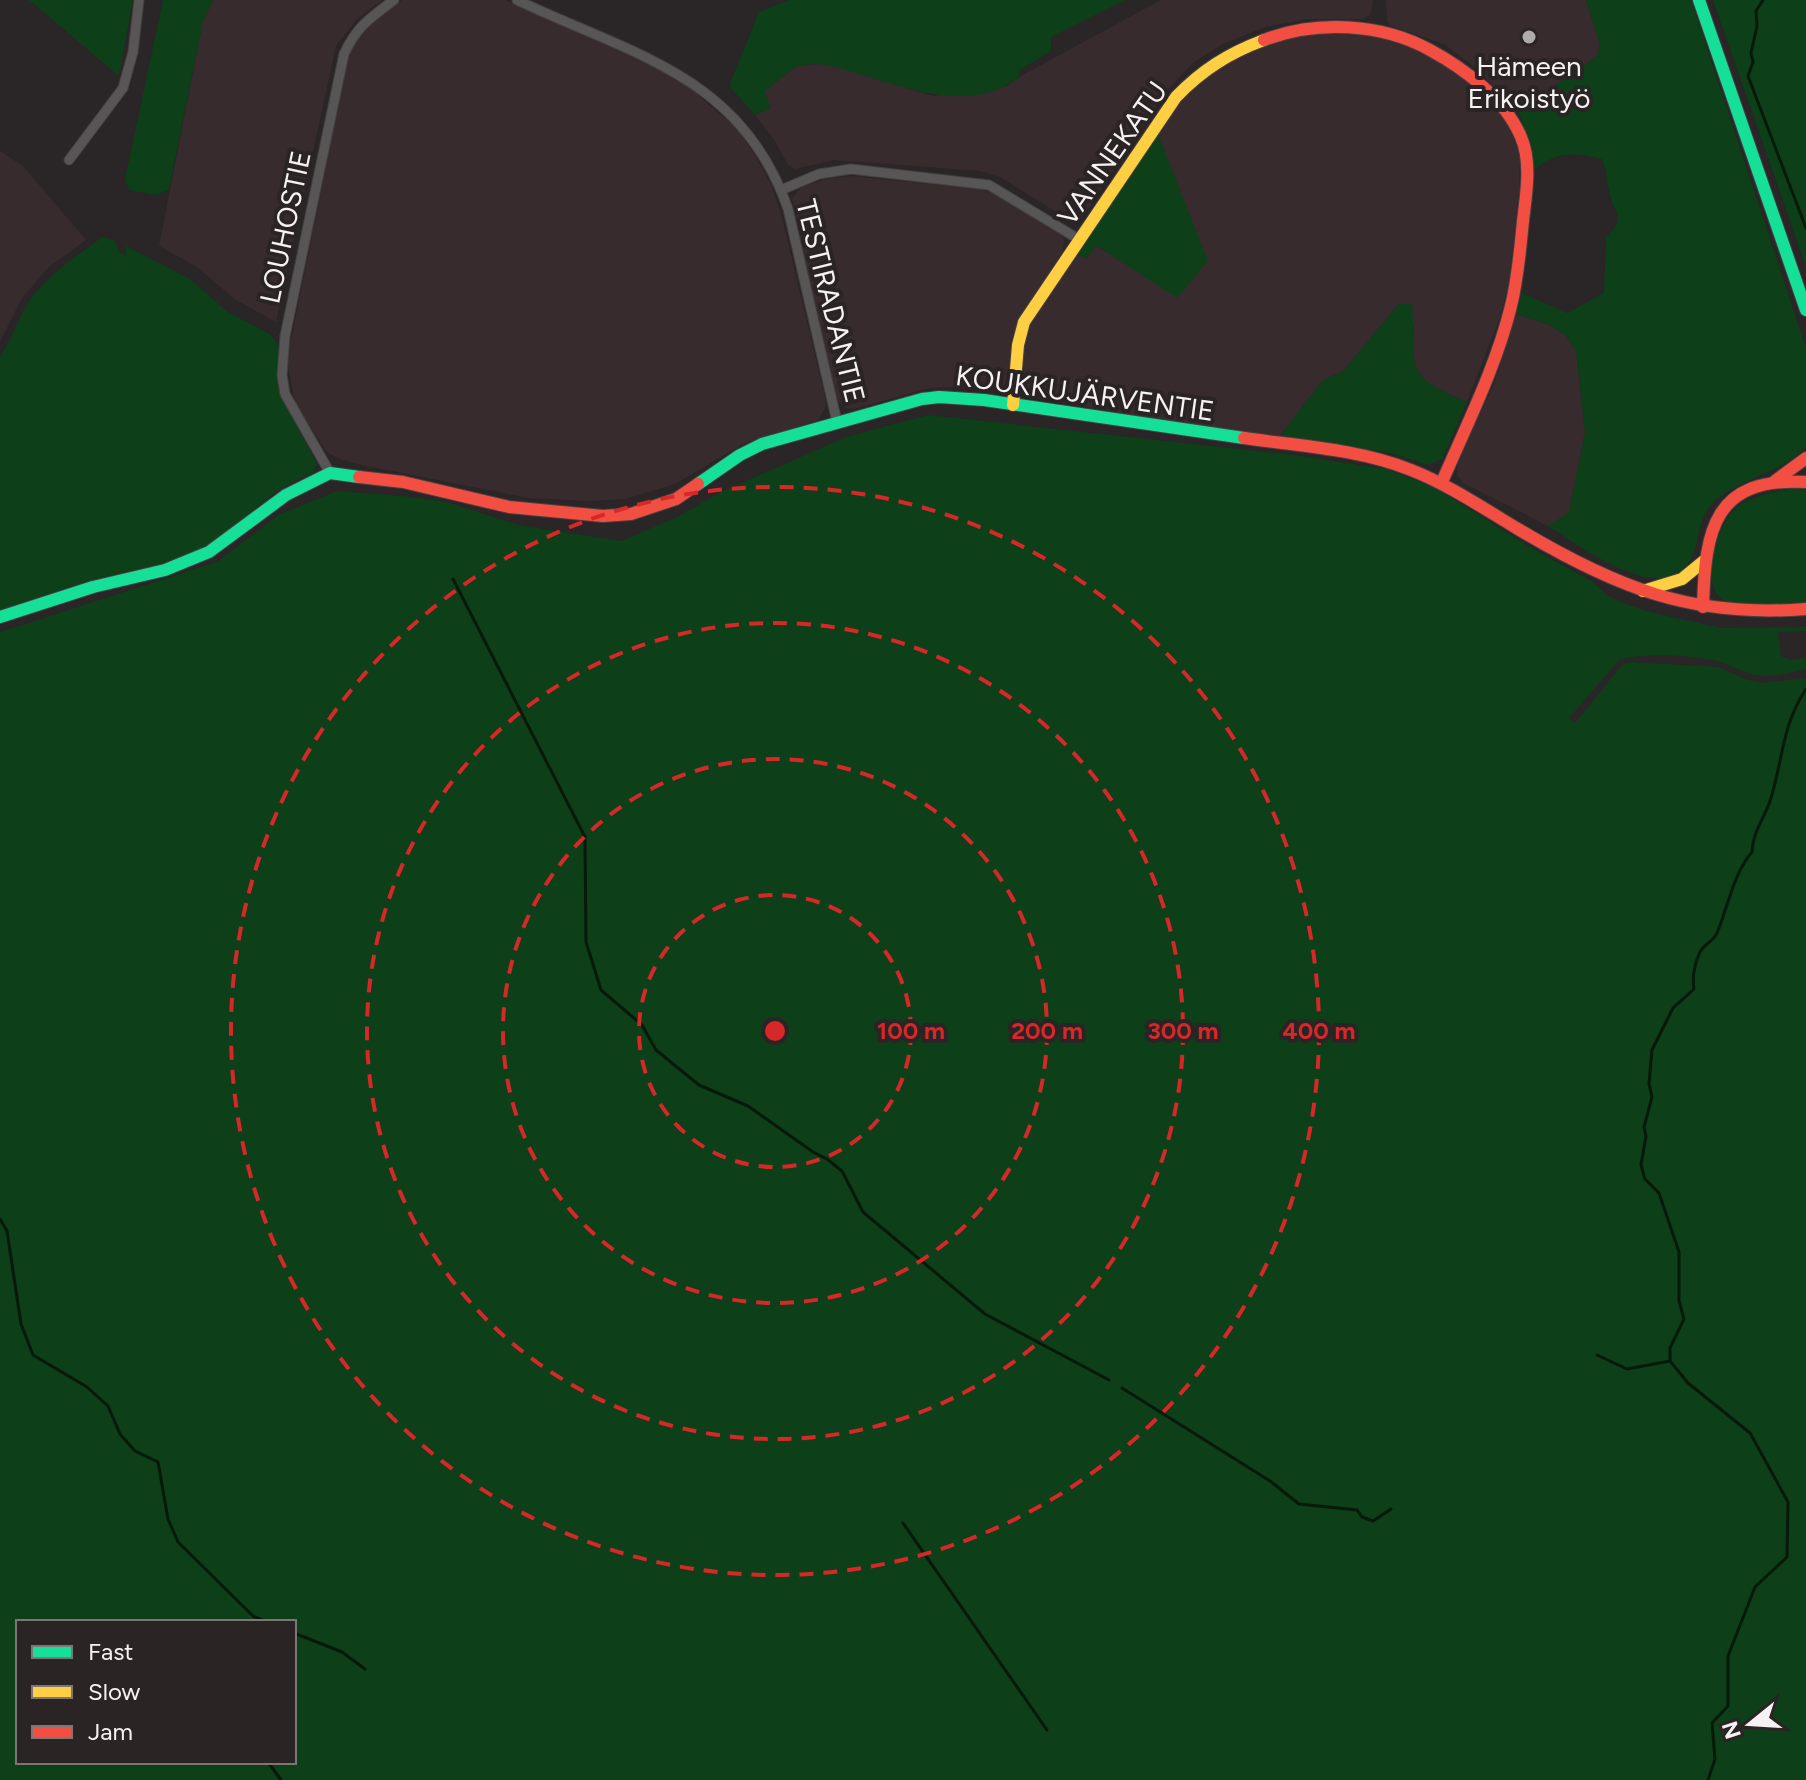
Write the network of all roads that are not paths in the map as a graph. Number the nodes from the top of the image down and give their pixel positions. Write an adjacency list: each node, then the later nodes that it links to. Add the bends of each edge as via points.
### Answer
1 (139, 0): 5 (street, via 123,88)
2 (394, 0): 12 (street, LOUHOSTIE, via 362,24 344,54 285,336 285,394)
3 (517, 0): 6 (street, TESTIRADANTIE, via 699,86 737,119)
4 (1699, 0): 8 (main road)
5 (69, 160)
6 (781, 190): 7 (street, via 819,174 851,169 989,185); 10 (street, TESTIRADANTIE)
7 (1080, 240): 9 (main road, VANNEKATU, via 1024,322); 14 (main road, VANNEKATU, via 1176,97 1228,55 1273,35 1343,26 1410,40 1439,53 1468,73 1507,115 1526,153 1516,283 1494,359)
8 (1805, 303)
9 (1013, 405): 10 (main road, KOUKKUJÄRVENTIE, via 939,397); 14 (main road, KOUKKUJÄRVENTIE, via 1372,457)
10 (837, 422): 12 (main road, KOUKKUJÄRVENTIE, via 762,444 676,499 631,514 509,507 403,482)
11 (1806, 458): 13 (main road)
12 (330, 473): 20 (main road, via 286,495 209,552 165,570)
13 (1775, 481): 15 (main road); 16 (main road, via 1726,504 1710,530)
14 (1442, 482): 17 (main road, KOUKKUJÄRVENTIE, via 1538,541)
15 (1806, 482)
16 (1704, 561): 17 (main road, via 1682,579); 18 (main road)
17 (1643, 591): 18 (main road, KOUKKUJÄRVENTIE)
18 (1703, 607): 19 (main road, KOUKKUJÄRVENTIE)
19 (1806, 609)
20 (0, 617)

